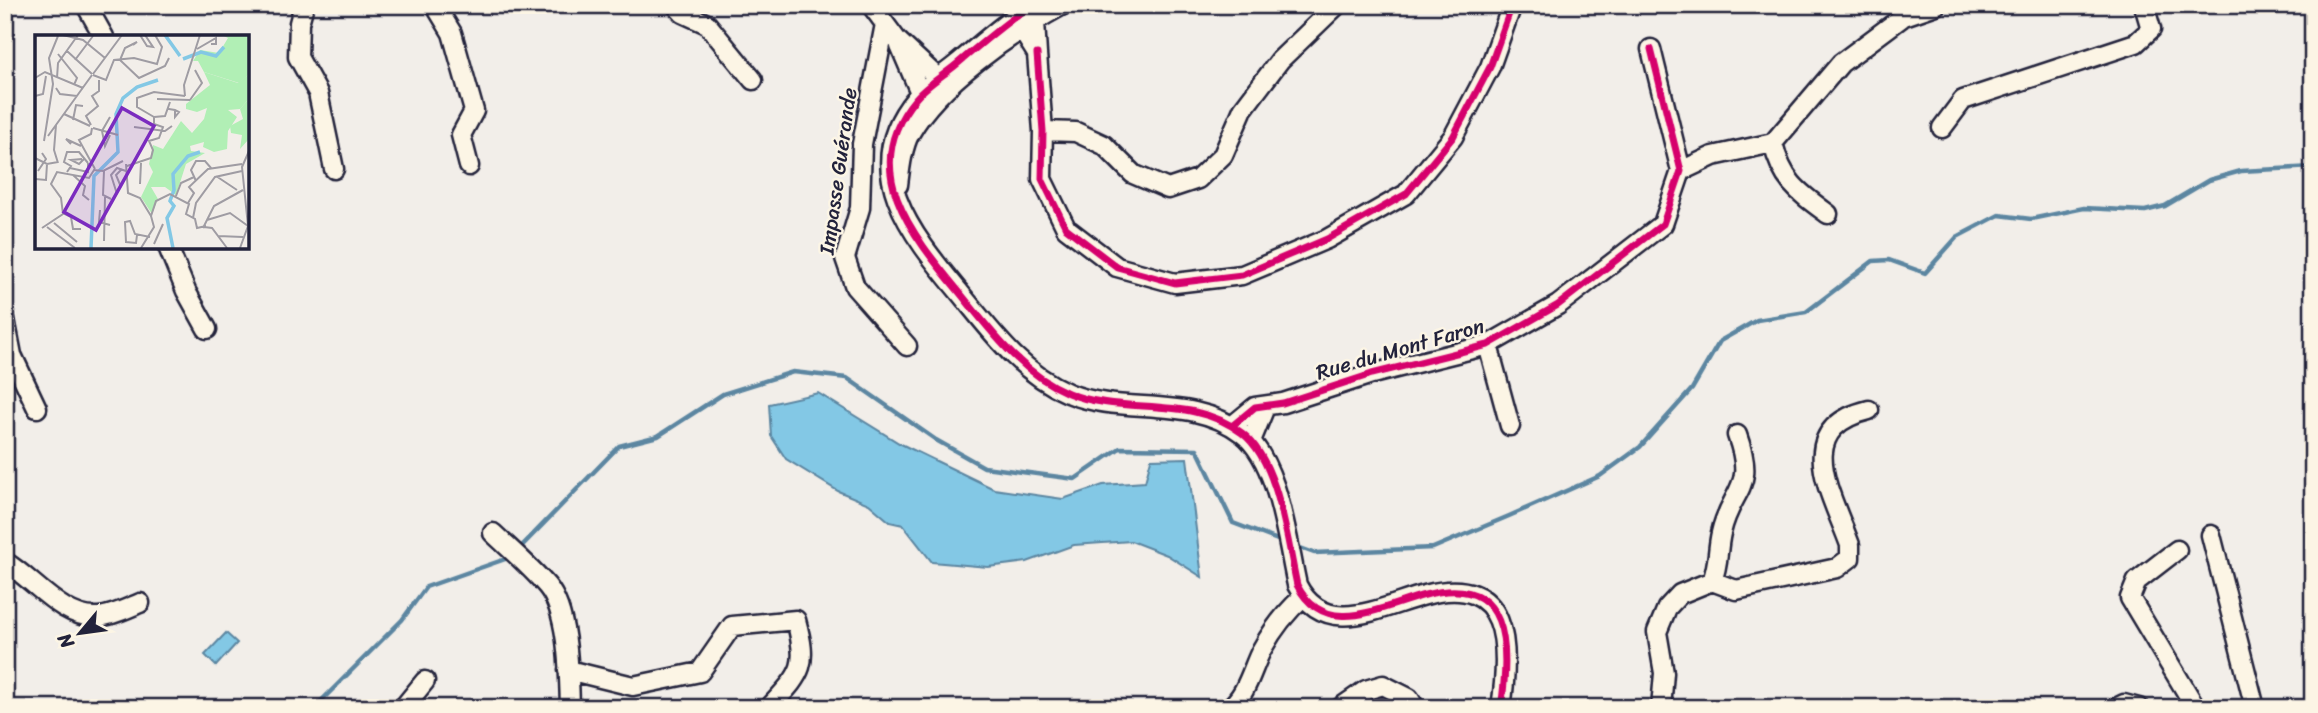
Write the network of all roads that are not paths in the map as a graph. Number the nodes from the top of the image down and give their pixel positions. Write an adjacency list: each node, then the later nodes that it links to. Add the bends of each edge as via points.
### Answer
1 (86, 5): 14 (street)
2 (304, 5): 22 (street, via 298,57 318,93)
3 (435, 5): 21 (street, via 452,33 474,111 461,135)
4 (676, 5): 16 (street, via 707,24)
5 (871, 5): 13 (street)
6 (1045, 5): 12 (street)
7 (1063, 5): 12 (street)
8 (1337, 5): 19 (street, via 1280,60 1243,110 1223,155 1198,179 1168,189 1133,174 1104,145 1076,132)
9 (1512, 5): 19 (street, via 1490,67 1454,136 1406,194 1327,239 1242,275 1175,283 1117,267 1066,228 1042,179)
10 (1936, 5): 20 (street, via 1904,16 1841,63)
11 (2144, 5): 18 (street, via 2151,29 2136,43 1964,100)
12 (1025, 19): 17 (street); 19 (street, via 1037,54)
13 (885, 24): 17 (street); 29 (street, Impasse Guérande, via 863,144 860,208 845,258 855,287)
14 (103, 35)
15 (1651, 49): 23 (street)
16 (753, 80)
17 (936, 91): 33 (street, via 909,135 896,196 907,224 929,256 992,332 1040,378 1082,397 1203,413)
18 (1942, 128)
19 (1043, 131)
20 (1773, 143): 23 (street, via 1713,156); 24 (street, via 1779,167 1795,189)
21 (469, 166)
22 (334, 169)
23 (1681, 171): 28 (street, Rue du Mont Faron, via 1663,224 1558,305)
24 (1828, 214)
25 (168, 248): 27 (street)
26 (5, 319): 31 (street, via 12,355)
27 (207, 329)
28 (1488, 345): 30 (street, Rue du Mont Faron); 34 (street)
29 (907, 346)
30 (1265, 407): 33 (street, Rue du Mont Faron, via 1255,407); 36 (street)
31 (37, 408)
32 (1870, 410): 41 (street, via 1853,414 1821,448 1850,558 1837,568 1735,590)
33 (1232, 426): 36 (street)
34 (1510, 426)
35 (1737, 435): 41 (street, via 1746,459 1742,490 1721,532)
36 (1251, 441): 42 (street, via 1272,480)
37 (493, 533): 44 (street, via 549,588 558,610)
38 (2211, 535): 57 (street)
39 (2177, 550): 56 (street, via 2137,581 2130,598)
40 (5, 562): 43 (street, via 63,607 84,616 101,617)
41 (1712, 581): 53 (street, via 1680,594 1667,608 1657,632 1664,673)
42 (1300, 591): 49 (street); 52 (street, via 1313,607 1349,617 1427,594 1465,591 1482,598 1496,611 1503,627 1507,674)
43 (141, 603)
44 (568, 670): 47 (street); 48 (street, via 633,686 701,672 732,626 796,620 803,648 799,675)
45 (425, 681): 46 (street)
46 (403, 708)
47 (570, 708)
48 (769, 708)
49 (1230, 708)
50 (1340, 708): 51 (street, via 1366,690 1383,685 1409,698)
51 (1415, 708)
52 (1501, 708)
53 (1661, 708)
54 (2116, 708): 55 (street, via 2124,704)
55 (2139, 708)
56 (2196, 708)
57 (2255, 708)

